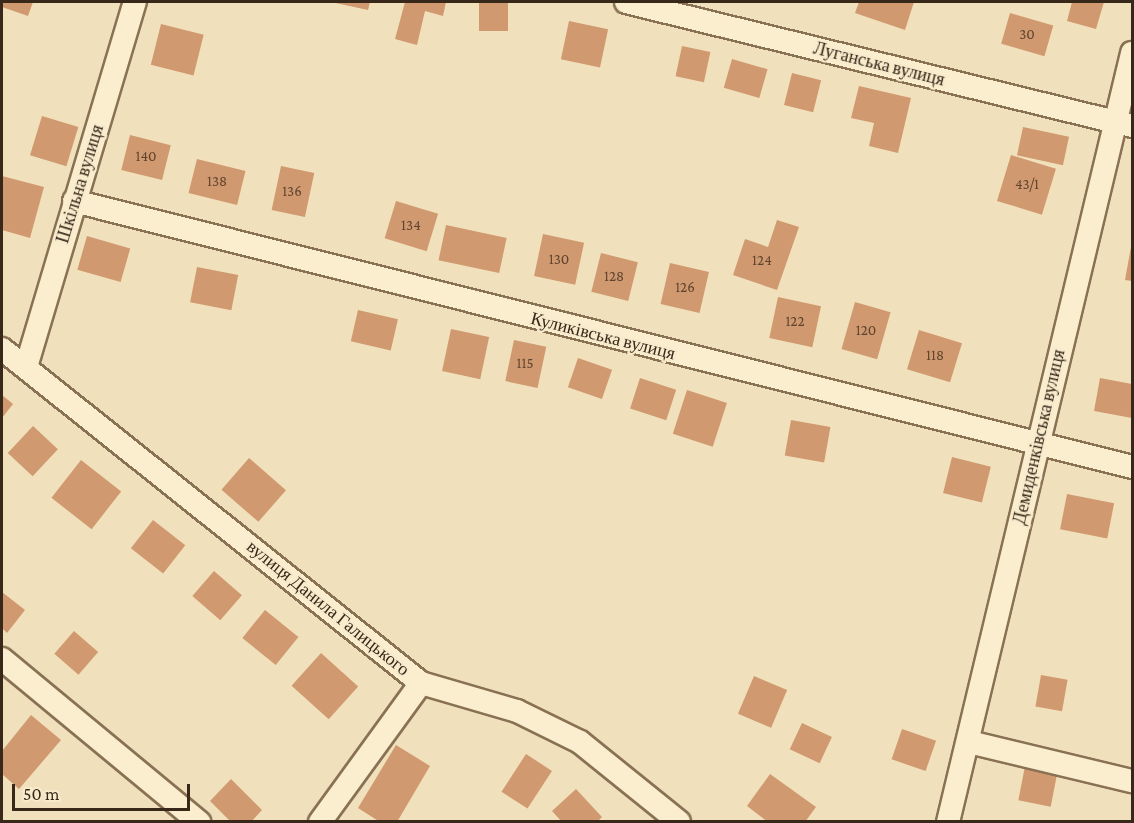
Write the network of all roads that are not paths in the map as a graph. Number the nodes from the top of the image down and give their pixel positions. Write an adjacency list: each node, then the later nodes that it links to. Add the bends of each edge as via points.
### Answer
1 (135, 2): 5 (street, Шкільна вулиця)
2 (626, 2): 4 (street, Луганська вулиця)
3 (1132, 53): 4 (street, Демиденківська вулиця)
4 (1123, 124): 8 (street, Демиденківська вулиця)
5 (74, 201): 7 (street, Шкільна вулиця); 8 (street, Куликівська вулиця)
6 (2, 349): 7 (street, вулиця Данила Галицького)
7 (26, 367): 11 (street, вулиця Данила Галицького)
8 (1036, 446): 9 (street, Куликівська вулиця); 12 (street, Демиденківська вулиця)
9 (1132, 468)
10 (2, 659): 15 (street)
11 (421, 683): 14 (street); 16 (street, вулиця Данила Галицького, via 517,711 580,742)
12 (969, 742): 13 (street); 17 (street, Демиденківська вулиця)
13 (1132, 781)
14 (326, 820)
15 (199, 822)
16 (679, 822)
17 (948, 822)

